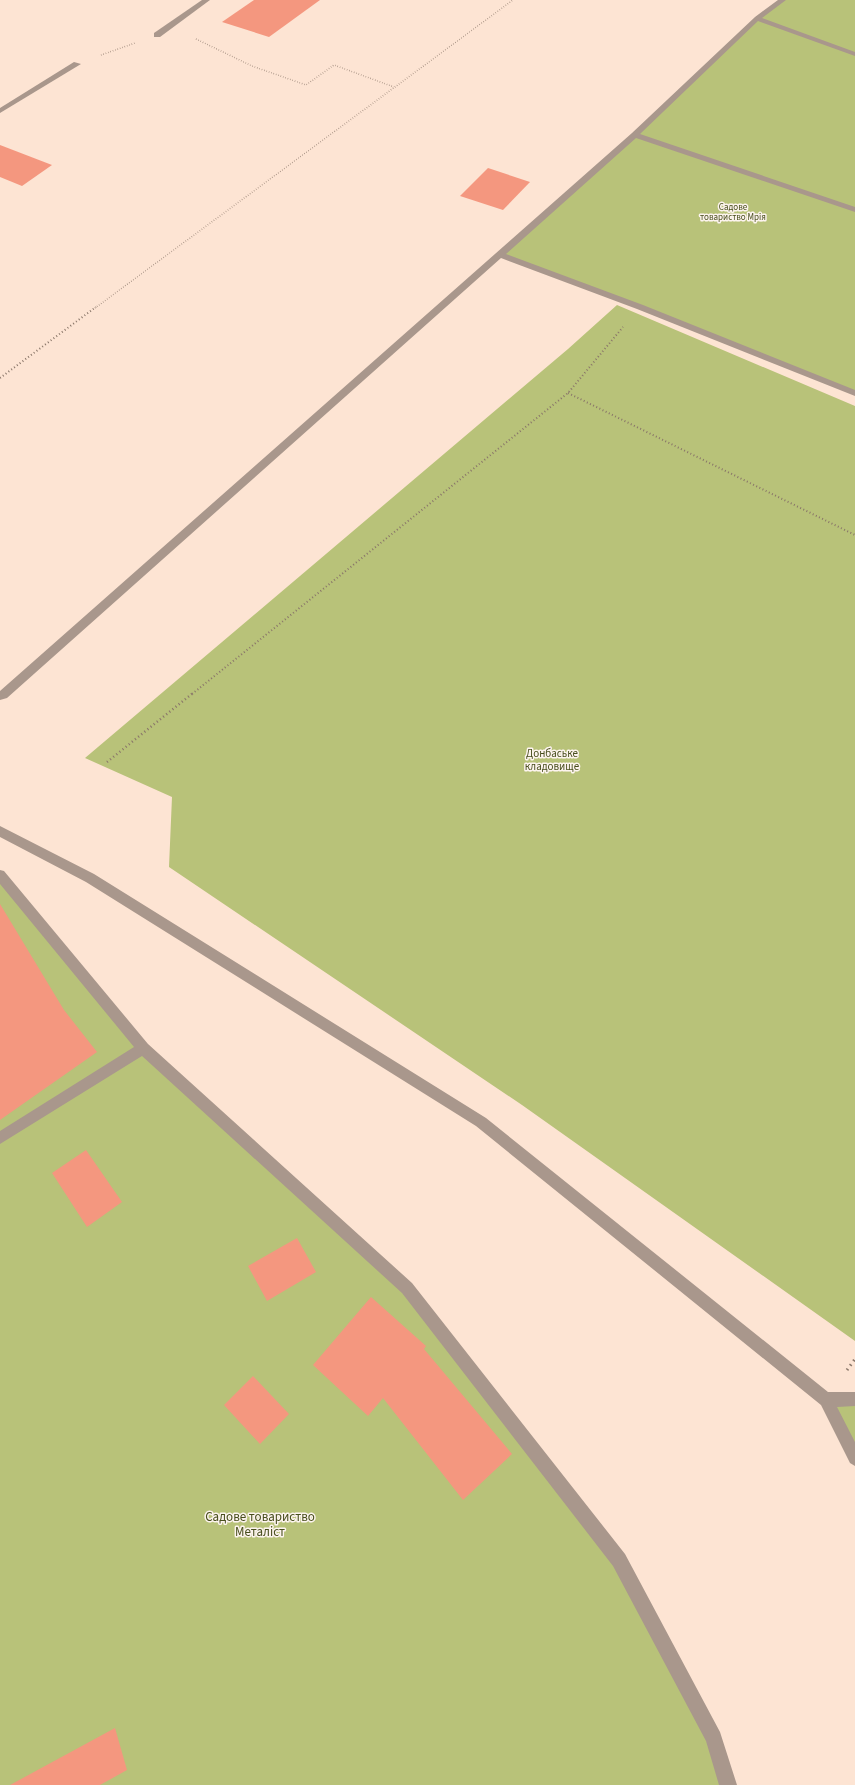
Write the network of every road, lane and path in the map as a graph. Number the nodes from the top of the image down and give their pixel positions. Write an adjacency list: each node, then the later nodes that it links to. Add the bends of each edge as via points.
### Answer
1 (207, 0): 5 (street)
2 (513, 0): 9 (path)
3 (783, 0): 4 (street)
4 (758, 18): 7 (street); 11 (street)
5 (170, 26): 6 (street); 9 (path, via 252,66 306,85 334,65)
6 (157, 35): 8 (path)
7 (855, 54)
8 (78, 64): 10 (street)
9 (395, 87): 15 (path)
10 (0, 112)
11 (635, 135): 12 (street); 13 (street)
12 (855, 210)
13 (499, 254): 14 (street); 19 (street)
14 (640, 307): 16 (path); 17 (street)
15 (0, 378)
16 (568, 393): 18 (path); 20 (path)
17 (855, 393)
18 (855, 535)
19 (0, 696)
20 (107, 762)
21 (0, 831): 26 (street, via 90,878 481,1122)
22 (0, 875): 23 (street)
23 (142, 1048): 24 (street); 28 (street, via 407,1288 619,1560 714,1738)
24 (0, 1138)
25 (855, 1399): 26 (street)
26 (826, 1400): 27 (street)
27 (855, 1458)
28 (728, 1785)

